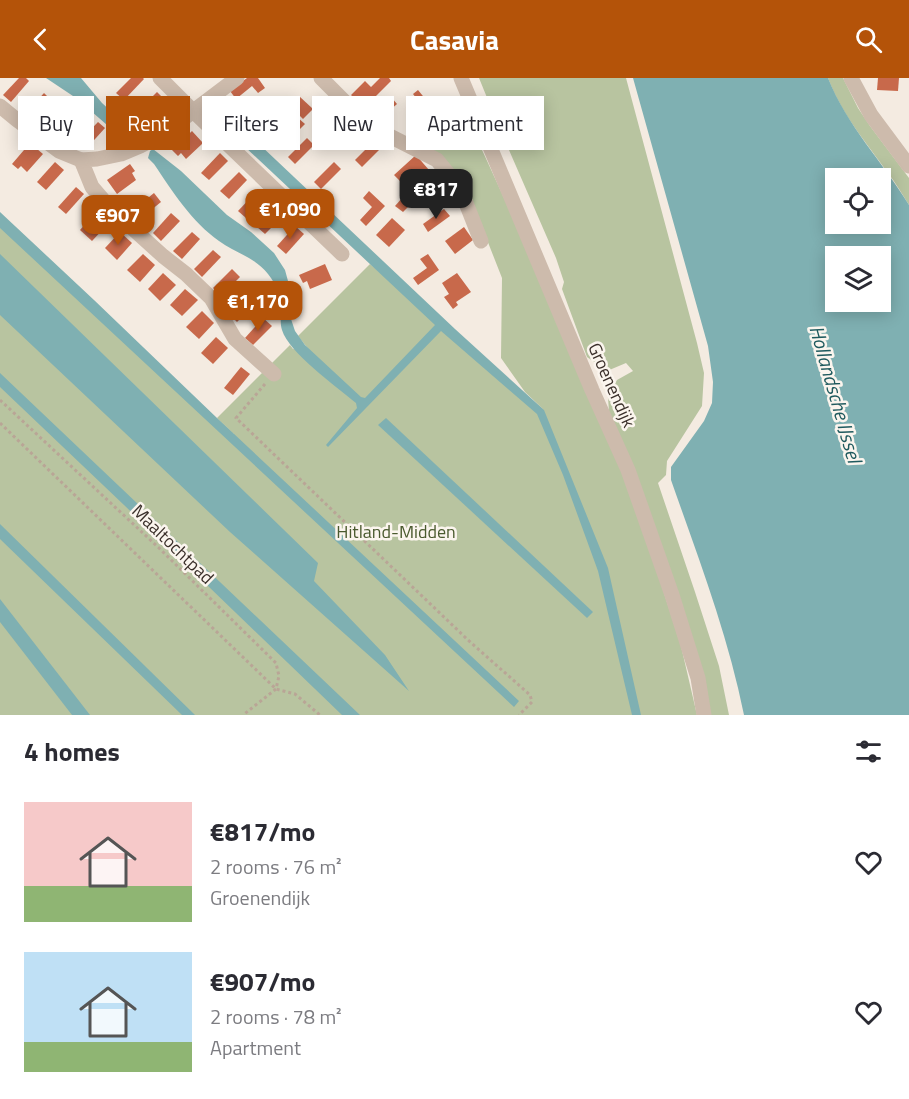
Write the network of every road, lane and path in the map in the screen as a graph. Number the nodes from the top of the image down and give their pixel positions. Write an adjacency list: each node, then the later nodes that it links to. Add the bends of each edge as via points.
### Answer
1 (160, 78): 7 (street)
2 (237, 78): 7 (street)
3 (321, 78): 10 (street, via 368,125 437,160 466,203)
4 (461, 78): 19 (street, Groenendijk, via 628,470 698,678)
5 (851, 78): 9 (street, via 871,115)
6 (0, 106): 8 (street, via 59,151)
7 (193, 111): 8 (street, via 163,134 121,154); 11 (street)
8 (81, 160): 12 (street, via 92,187 104,201 211,298 235,339)
9 (909, 166)
10 (481, 241)
11 (342, 254)
12 (274, 374): 18 (path, via 236,418 530,695 532,702)
13 (0, 400): 15 (path, Maaltochtpad, via 276,663)
14 (0, 423): 15 (path)
15 (276, 688): 16 (path); 17 (path, via 294,694)
16 (243, 715)
17 (321, 715)
18 (519, 715)
19 (704, 715)

